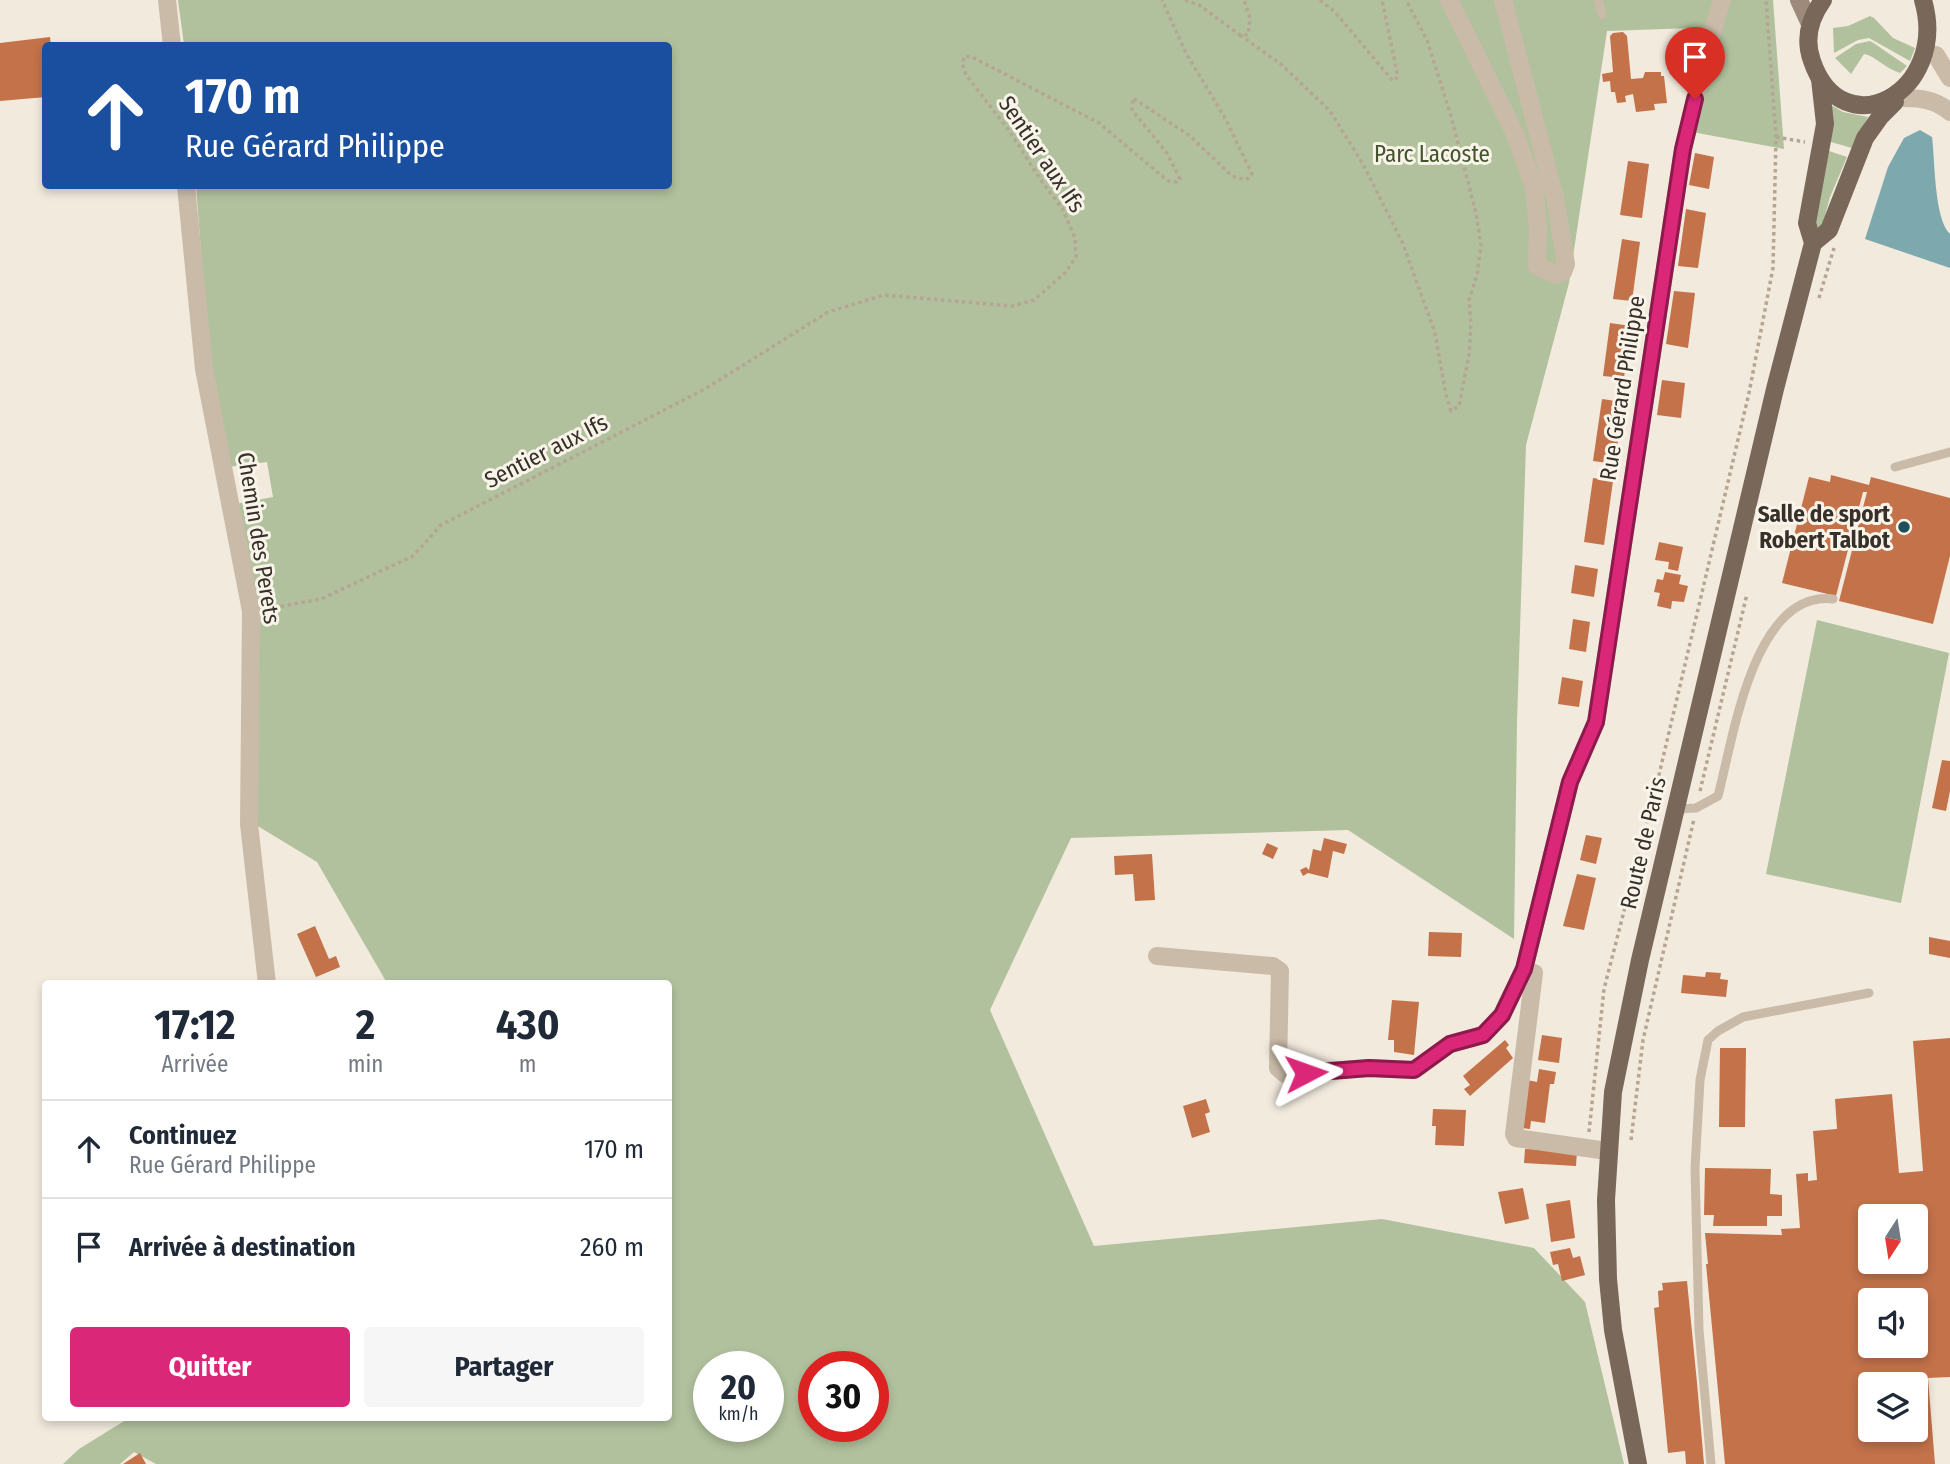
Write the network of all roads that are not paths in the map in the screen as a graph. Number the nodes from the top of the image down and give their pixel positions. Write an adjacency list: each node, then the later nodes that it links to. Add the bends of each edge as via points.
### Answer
1 (167, 0): 11 (street)
2 (1449, 0): 3 (street, via 1515,134 1534,187 1537,266 1556,275 1566,264 1555,198)
3 (1503, 0)
4 (1598, 0): 9 (lane)
5 (1722, 0): 24 (street, Rue Gérard Philippe, via 1683,149 1596,722 1570,782)
6 (1799, 0): 10 (street)
7 (1823, 0): 10 (main road)
8 (1928, 5): 12 (main road, via 1937,34)
9 (1602, 14)
10 (1810, 24): 14 (main road, Route de Paris, via 1810,56)
11 (172, 42)
12 (1936, 55): 13 (street); 15 (main road, Route de Paris, via 1922,84)
13 (1950, 78)
14 (1820, 79): 15 (main road, via 1846,100 1865,105); 18 (main road, Route de Paris, via 1825,124 1807,223)
15 (1899, 100): 16 (street, via 1936,102); 18 (main road, Route de Paris, via 1865,138 1829,230)
16 (1950, 112)
17 (186, 189): 25 (street, Chemin des Perets, via 204,369 251,611 249,824)
18 (1813, 243): 22 (main road, Route de Paris)
19 (1950, 453): 20 (lane)
20 (1895, 467)
21 (1833, 599): 22 (lane, via 1801,603 1772,631 1745,687 1718,796 1696,808)
22 (1676, 809): 27 (main road, Route de Paris, via 1622,1041)
23 (1157, 956): 24 (street, Rue Gérard Philippe, via 1273,966 1280,971 1278,1068 1285,1074 1414,1070 1450,1044 1483,1035 1502,1015)
24 (1524, 969): 27 (street, via 1534,973 1514,1134 1516,1138)
25 (267, 980)
26 (1869, 993): 29 (lane, via 1743,1017 1708,1040 1700,1080 1695,1168 1699,1330)
27 (1607, 1151): 28 (main road, Route de Paris, via 1613,1330)
28 (1638, 1464)
29 (1711, 1464)

